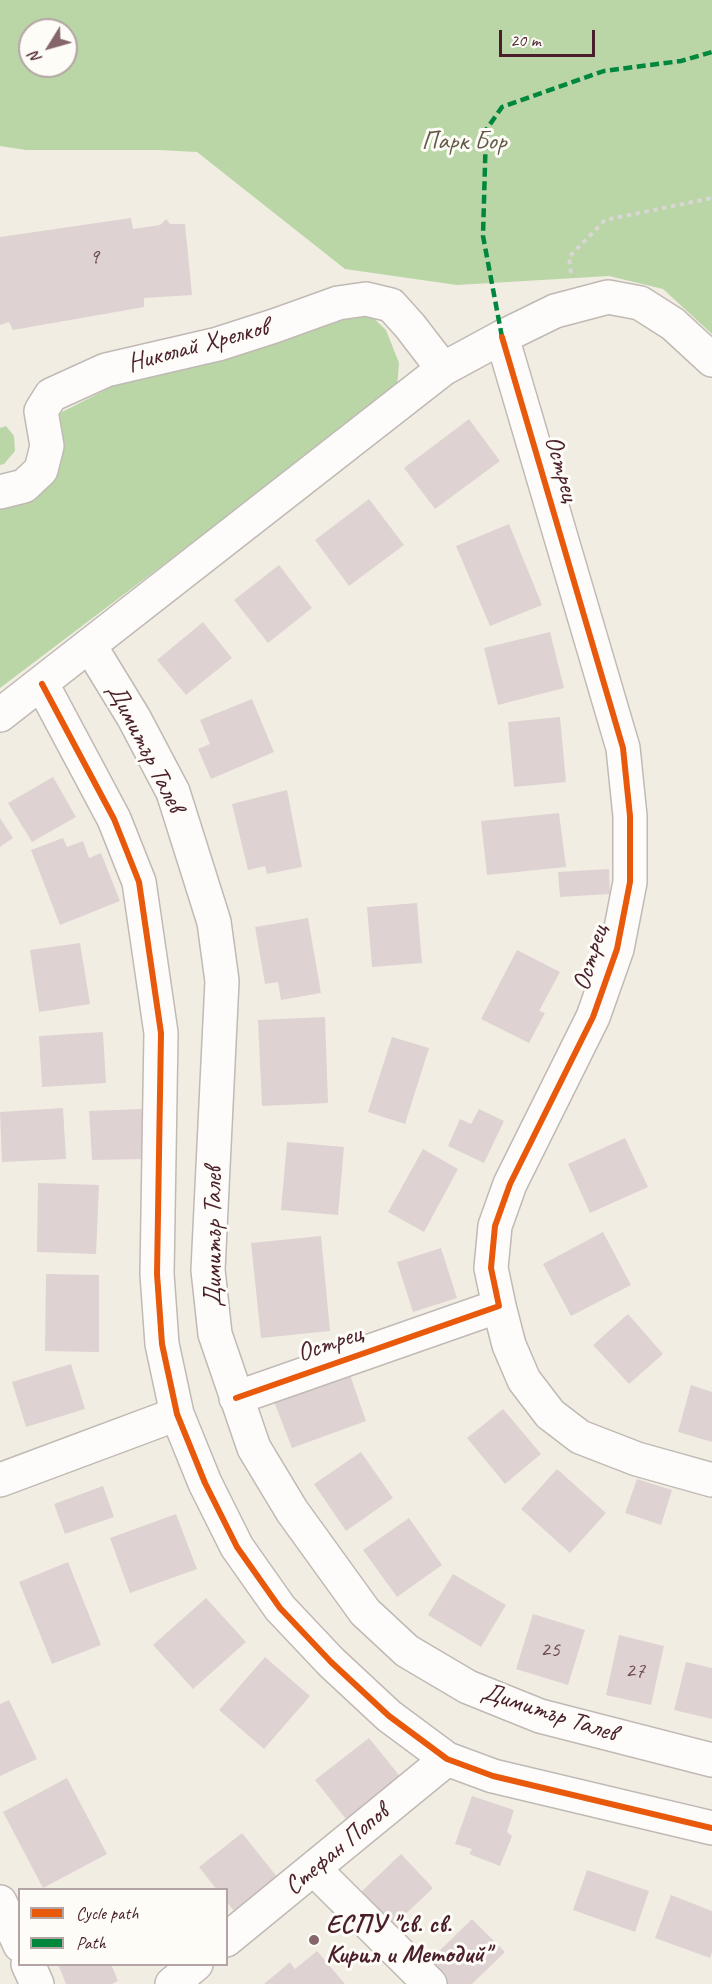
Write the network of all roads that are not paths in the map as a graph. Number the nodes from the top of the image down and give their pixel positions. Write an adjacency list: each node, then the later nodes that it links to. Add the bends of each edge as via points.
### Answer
1 (502, 337): 2 (street, via 555,311 608,297 640,303 674,324); 3 (street); 8 (street, Острец, via 623,748 630,816 630,882 617,949 593,1017 510,1184 495,1226 491,1268)
2 (712, 360)
3 (443, 369): 4 (street, Николай Хрелков, via 391,305 366,299 338,303 218,344 106,370 51,395 41,411 47,446 41,470 24,486); 5 (street)
4 (0, 492)
5 (90, 646): 6 (street); 9 (street, Димитър Талев, via 135,718 172,792 214,922 222,981 208,1270 215,1334)
6 (42, 684): 7 (street); 10 (street, via 114,819 139,882 161,1033 157,1274 162,1344)
7 (0, 715)
8 (499, 1306): 9 (street, Острец); 12 (street, via 509,1345 524,1380 550,1414 580,1437 637,1459)
9 (236, 1398): 14 (street, Димитър Талев, via 254,1448 292,1511 365,1612 407,1651 468,1687 540,1716)
10 (177, 1414): 11 (street); 13 (street, via 237,1547 280,1608 389,1716)
11 (0, 1480)
12 (712, 1480)
13 (447, 1759): 15 (street, via 493,1776); 16 (street, Стефан Попов)
14 (712, 1760)
15 (712, 1828)
16 (315, 1870): 18 (street, Стефан Попов); 24 (street)
17 (0, 1902): 19 (street)
18 (228, 1938)
19 (18, 1941)
20 (28, 1966): 22 (street)
21 (195, 1966): 23 (street)
22 (37, 1984)
23 (172, 1984)
24 (430, 1984)

